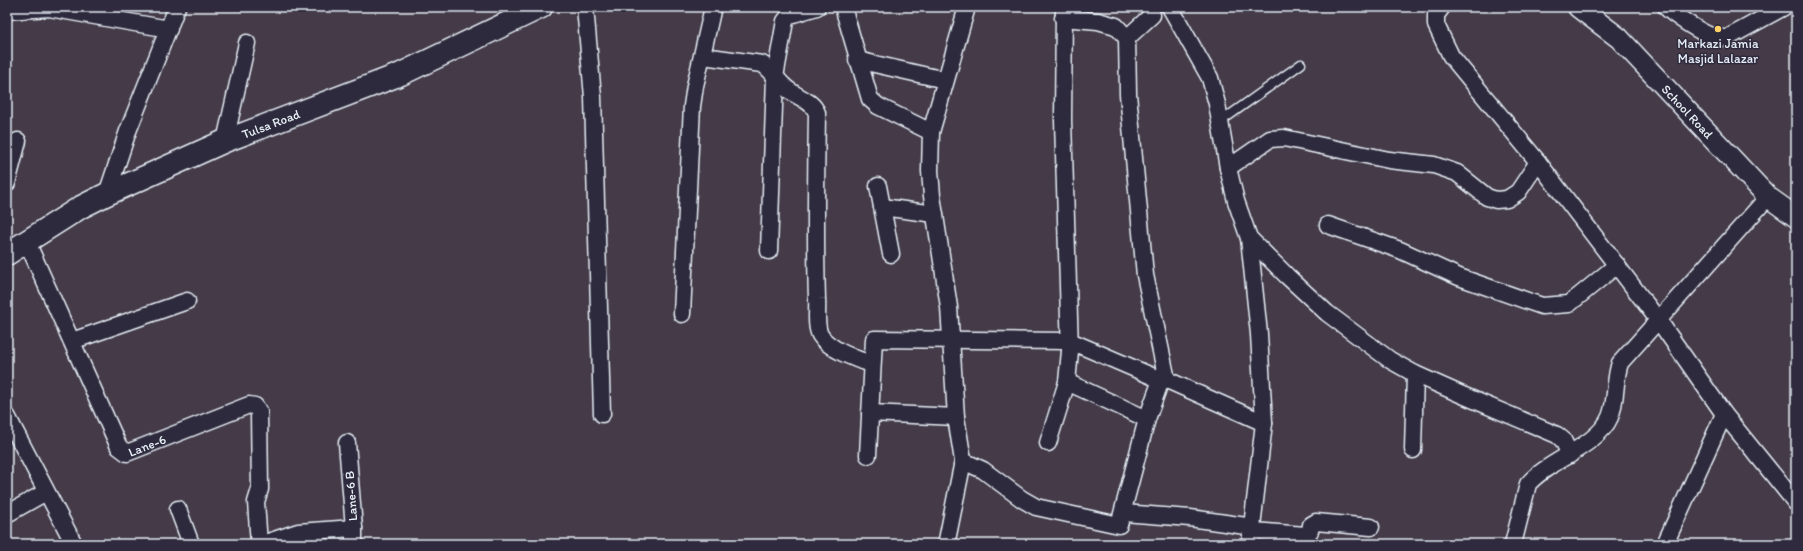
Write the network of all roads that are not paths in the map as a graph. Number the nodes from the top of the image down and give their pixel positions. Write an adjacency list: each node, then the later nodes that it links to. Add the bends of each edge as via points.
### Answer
1 (177, 7): 16 (street)
2 (540, 7): 27 (main road, Tulsa Road, via 401,74)
3 (585, 7): 55 (street, via 593,97)
4 (713, 7): 19 (street)
5 (817, 7): 22 (street, via 790,16 785,21)
6 (843, 7): 20 (street)
7 (967, 7): 23 (street)
8 (1150, 7): 17 (street, via 1152,16)
9 (1170, 7): 24 (street, via 1210,78)
10 (1442, 7): 28 (street, via 1436,15 1436,25 1447,51)
11 (1578, 7): 33 (street, School Road, via 1619,38)
12 (1666, 7): 13 (street, via 1710,36 1719,38 1727,38)
13 (1784, 7)
14 (7, 10): 16 (street, via 49,8)
15 (1063, 12): 17 (street, via 1116,26); 49 (street, via 1063,120)
16 (169, 30): 32 (street, via 128,131)
17 (1127, 38): 52 (street, via 1128,94 1145,275)
18 (247, 43): 27 (street)
19 (703, 56): 22 (street, via 762,64 769,68); 45 (street, via 692,106)
20 (858, 60): 23 (street); 25 (street, via 870,100)
21 (1301, 64): 24 (lane)
22 (775, 77): 40 (street); 50 (street, via 787,90 810,103 817,113 816,274 820,334 828,344 857,360)
23 (946, 80): 25 (street)
24 (1220, 122): 29 (street)
25 (931, 132): 35 (street, via 930,172)
26 (18, 141): 30 (street)
27 (225, 142): 32 (main road, Tulsa Road)
28 (1538, 162): 29 (street, via 1518,192 1506,200 1487,197 1457,173 1434,165 1389,160 1284,138 1270,140); 43 (street)
29 (1228, 168): 38 (street)
30 (7, 183)
31 (878, 186): 34 (street)
32 (107, 194): 39 (main road, Tulsa Road, via 81,207)
33 (1768, 197): 36 (street, School Road); 46 (street)
34 (882, 207): 35 (street); 42 (street)
35 (935, 214): 47 (street)
36 (1796, 217)
37 (1328, 225): 43 (street, via 1400,250 1458,277 1542,306 1569,304)
38 (1249, 238): 51 (street, via 1327,313 1390,360); 60 (street, via 1259,334)
39 (27, 242): 41 (main road, Tulsa Road); 48 (street, Lane-6)
40 (770, 251)
41 (7, 254)
42 (891, 254)
43 (1617, 265): 46 (street)
44 (187, 301): 48 (street)
45 (682, 314)
46 (1659, 321): 56 (street); 65 (street, via 1620,363 1611,416 1604,428)
47 (952, 339): 49 (street); 50 (street, via 874,339); 58 (street)
48 (72, 341): 77 (street, Lane-6, via 119,447 127,453 249,405 256,406 259,412 260,489 256,502)
49 (1070, 341): 52 (street); 53 (street)
50 (872, 364): 54 (street)
51 (1415, 374): 63 (street); 65 (street, via 1557,435 1563,440)
52 (1164, 380): 59 (street); 60 (street)
53 (1067, 382): 59 (street); 62 (street)
54 (870, 413): 58 (street); 64 (street)
55 (602, 414)
56 (1724, 414): 68 (street); 80 (street)
57 (7, 416): 67 (street)
58 (956, 417): 66 (street)
59 (1147, 419): 70 (street)
60 (1264, 423): 73 (street)
61 (347, 443): 74 (street, Lane-6 B)
62 (1048, 444)
63 (1413, 450)
64 (868, 455)
65 (1570, 455): 79 (street, via 1534,477 1528,484)
66 (963, 461): 70 (street, via 983,470 1036,507 1119,525); 78 (street)
67 (46, 492): 71 (street); 75 (street)
68 (1796, 503)
69 (178, 509): 76 (street)
70 (1123, 513): 73 (street, via 1190,518)
71 (7, 514)
72 (1371, 527): 73 (street, via 1316,522 1311,525 1306,535)
73 (1252, 534)
74 (354, 536): 77 (street, Lane-6 B, via 298,532)
75 (74, 544)
76 (191, 544)
77 (261, 544)
78 (948, 544)
79 (1513, 544)
80 (1665, 544)

